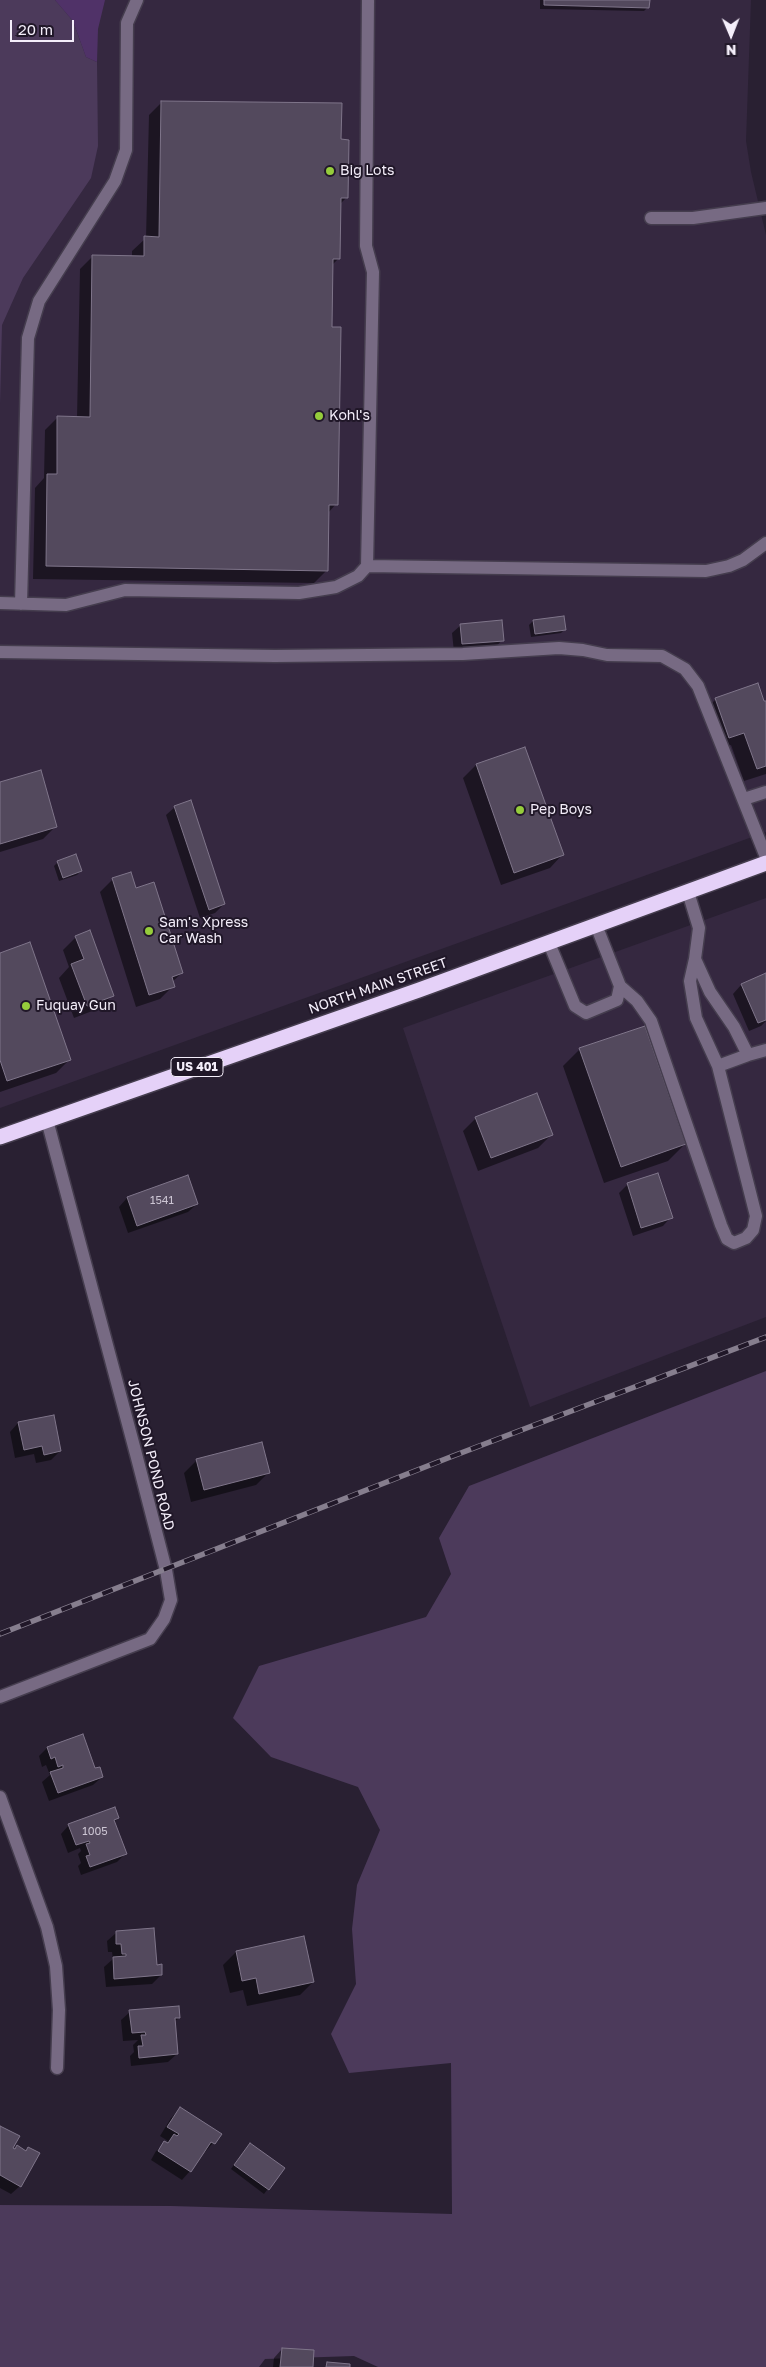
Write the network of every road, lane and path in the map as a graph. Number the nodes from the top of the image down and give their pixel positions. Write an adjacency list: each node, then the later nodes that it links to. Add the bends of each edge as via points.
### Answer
1 (137, 0): 8 (street, via 127,23 126,150 115,181 39,302 28,338)
2 (368, 0): 6 (street, via 366,246 372,272)
3 (766, 208): 4 (street, via 693,218)
4 (651, 218)
5 (766, 543): 6 (street, via 743,560 706,571)
6 (367, 566): 8 (street, via 358,576 336,587 299,593 125,590 66,605)
7 (0, 603): 8 (street)
8 (21, 604)
9 (0, 652): 11 (street, via 275,656 463,654 559,648 607,655 662,656 685,669 698,686)
10 (766, 792): 11 (street)
11 (744, 799): 12 (street)
12 (766, 857)
13 (766, 863): 14 (highway, NORTH MAIN STREET / US 401)
14 (688, 892): 15 (highway, NORTH MAIN STREET / US 401); 17 (street, via 699,928)
15 (596, 926): 16 (highway, NORTH MAIN STREET / US 401); 18 (street)
16 (550, 943): 18 (street, via 575,1006 586,1013 617,1000); 22 (highway, NORTH MAIN STREET / US 401)
17 (695, 959): 20 (street, via 710,992); 21 (street, via 690,981 696,1018)
18 (620, 986): 21 (street, via 637,1001 651,1021 721,1225 728,1239 734,1243 746,1238 753,1230 756,1216)
19 (766, 1050): 20 (street)
20 (748, 1055): 21 (street)
21 (718, 1066)
22 (47, 1120): 23 (highway, NORTH MAIN STREET / US 401); 24 (street, JOHNSON POND ROAD, via 166,1570 171,1600 150,1639)
23 (0, 1137)
24 (0, 1697)
25 (0, 1797): 26 (street, via 47,1927 56,1966 59,2010)
26 (57, 2068)

